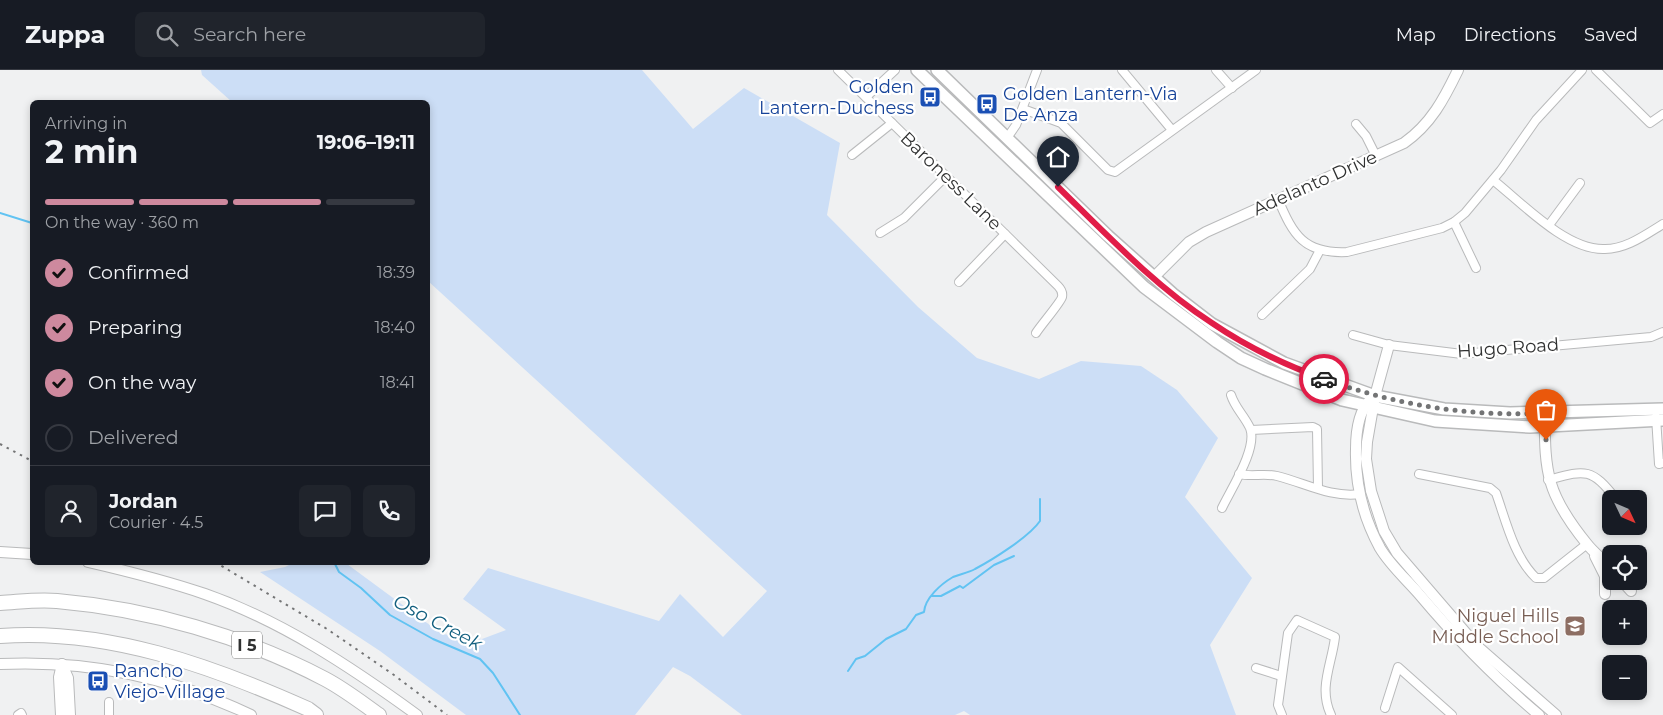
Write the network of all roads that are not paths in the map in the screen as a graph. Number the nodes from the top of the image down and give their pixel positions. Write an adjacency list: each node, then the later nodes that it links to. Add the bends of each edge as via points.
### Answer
1 (838, 70): 13 (street, Baroness Lane)
2 (895, 70): 13 (street)
3 (917, 70): 20 (main road)
4 (937, 70): 19 (main road)
5 (1037, 70): 14 (street)
6 (1122, 70): 18 (street)
7 (1216, 70): 12 (street)
8 (1256, 70): 12 (street)
9 (1458, 70): 22 (street, Adelanto Drive, via 1426,124 1404,143)
10 (1582, 70): 25 (street, via 1530,128)
11 (1596, 70): 15 (street, via 1650,123)
12 (1232, 88): 18 (street)
13 (866, 97): 16 (street, Baroness Lane)
14 (1023, 109): 18 (street, via 1061,124 1108,170 1115,172); 19 (street)
15 (1663, 114)
16 (892, 123): 21 (street); 24 (street, Baroness Lane)
17 (1356, 124): 22 (street)
18 (1172, 130)
19 (1007, 138): 20 (main road); 23 (main road, via 1014,153); 36 (main road)
20 (990, 139): 23 (main road)
21 (852, 156)
22 (1376, 156): 27 (street, Adelanto Drive)
23 (1012, 159): 34 (main road)
24 (946, 176): 31 (street, via 904,218); 32 (street, Baroness Lane)
25 (1493, 180): 28 (street); 30 (street)
26 (1580, 183): 30 (street)
27 (1278, 199): 33 (street, via 1296,236); 36 (street, Adelanto Drive, via 1189,242)
28 (1454, 222): 33 (street, via 1442,228 1347,252); 35 (street)
29 (1663, 224): 30 (street, via 1630,243 1604,250 1582,246)
30 (1549, 225)
31 (880, 233)
32 (1005, 234): 37 (street); 41 (street, Baroness Lane, via 1062,292 1061,300)
33 (1320, 250): 38 (street, via 1310,269)
34 (1105, 251): 36 (main road, via 1119,257 1138,275 1146,279); 39 (main road)
35 (1476, 268)
36 (1154, 277): 39 (main road, via 1156,290); 45 (main road, via 1212,324 1264,354)
37 (959, 282)
38 (1262, 315)
39 (1188, 321): 46 (main road, via 1265,370)
40 (1663, 332): 43 (street, Hugo Road, via 1652,337 1462,354)
41 (1036, 333)
42 (1353, 335): 43 (street, Hugo Road)
43 (1389, 344): 45 (street)
44 (1231, 395): 50 (street, via 1234,407)
45 (1375, 396): 46 (street); 47 (main road, via 1468,412)
46 (1369, 407): 49 (main road, via 1435,421); 57 (street, via 1366,459); 58 (street, via 1356,437)
47 (1545, 413): 48 (main road); 49 (street)
48 (1659, 415): 49 (main road); 51 (street)
49 (1545, 426): 54 (street)
50 (1251, 430): 52 (street, via 1251,449); 55 (street, via 1313,427 1318,433)
51 (1661, 463)
52 (1239, 474): 55 (street, via 1276,476); 59 (street)
53 (1419, 474): 60 (street, via 1490,488 1496,493 1512,538 1536,578 1544,578)
54 (1548, 480): 56 (street, via 1578,472 1602,480); 60 (street, via 1555,499)
55 (1318, 488): 58 (street, via 1346,496)
56 (1609, 490)
57 (1371, 492): 58 (street); 75 (street, via 1384,531 1403,560 1477,646)
58 (1360, 494): 88 (street, via 1375,537 1390,562 1466,648)
59 (1222, 508)
60 (1587, 544): 62 (street)
61 (0, 552): 63 (street)
62 (1594, 552): 64 (street); 66 (street, via 1605,576)
63 (30, 554)
64 (1602, 560)
65 (100, 565): 84 (street, via 176,584 258,617 331,657)
66 (1605, 594)
67 (0, 603): 83 (highway, I 5, via 55,601 133,611 184,624 260,649 318,676)
68 (0, 636): 82 (highway, I 5, via 82,638 144,649 248,682)
69 (0, 664): 70 (street)
70 (62, 664): 78 (street, via 59,678); 79 (street, via 68,678); 81 (street, via 160,680 215,698)
71 (1256, 668): 72 (street)
72 (1281, 676): 85 (street, via 1278,705); 86 (street, via 1288,633 1297,620 1335,637 1324,682)
73 (109, 702): 80 (street)
74 (1385, 708): 87 (street, via 1398,667)
75 (1550, 713)
76 (18, 715): 77 (street)
77 (22, 715)
78 (61, 715)
79 (70, 715)
80 (109, 715)
81 (251, 715)
82 (316, 715)
83 (379, 715)
84 (417, 715)
85 (1282, 715)
86 (1330, 715)
87 (1452, 715)
88 (1539, 715)

